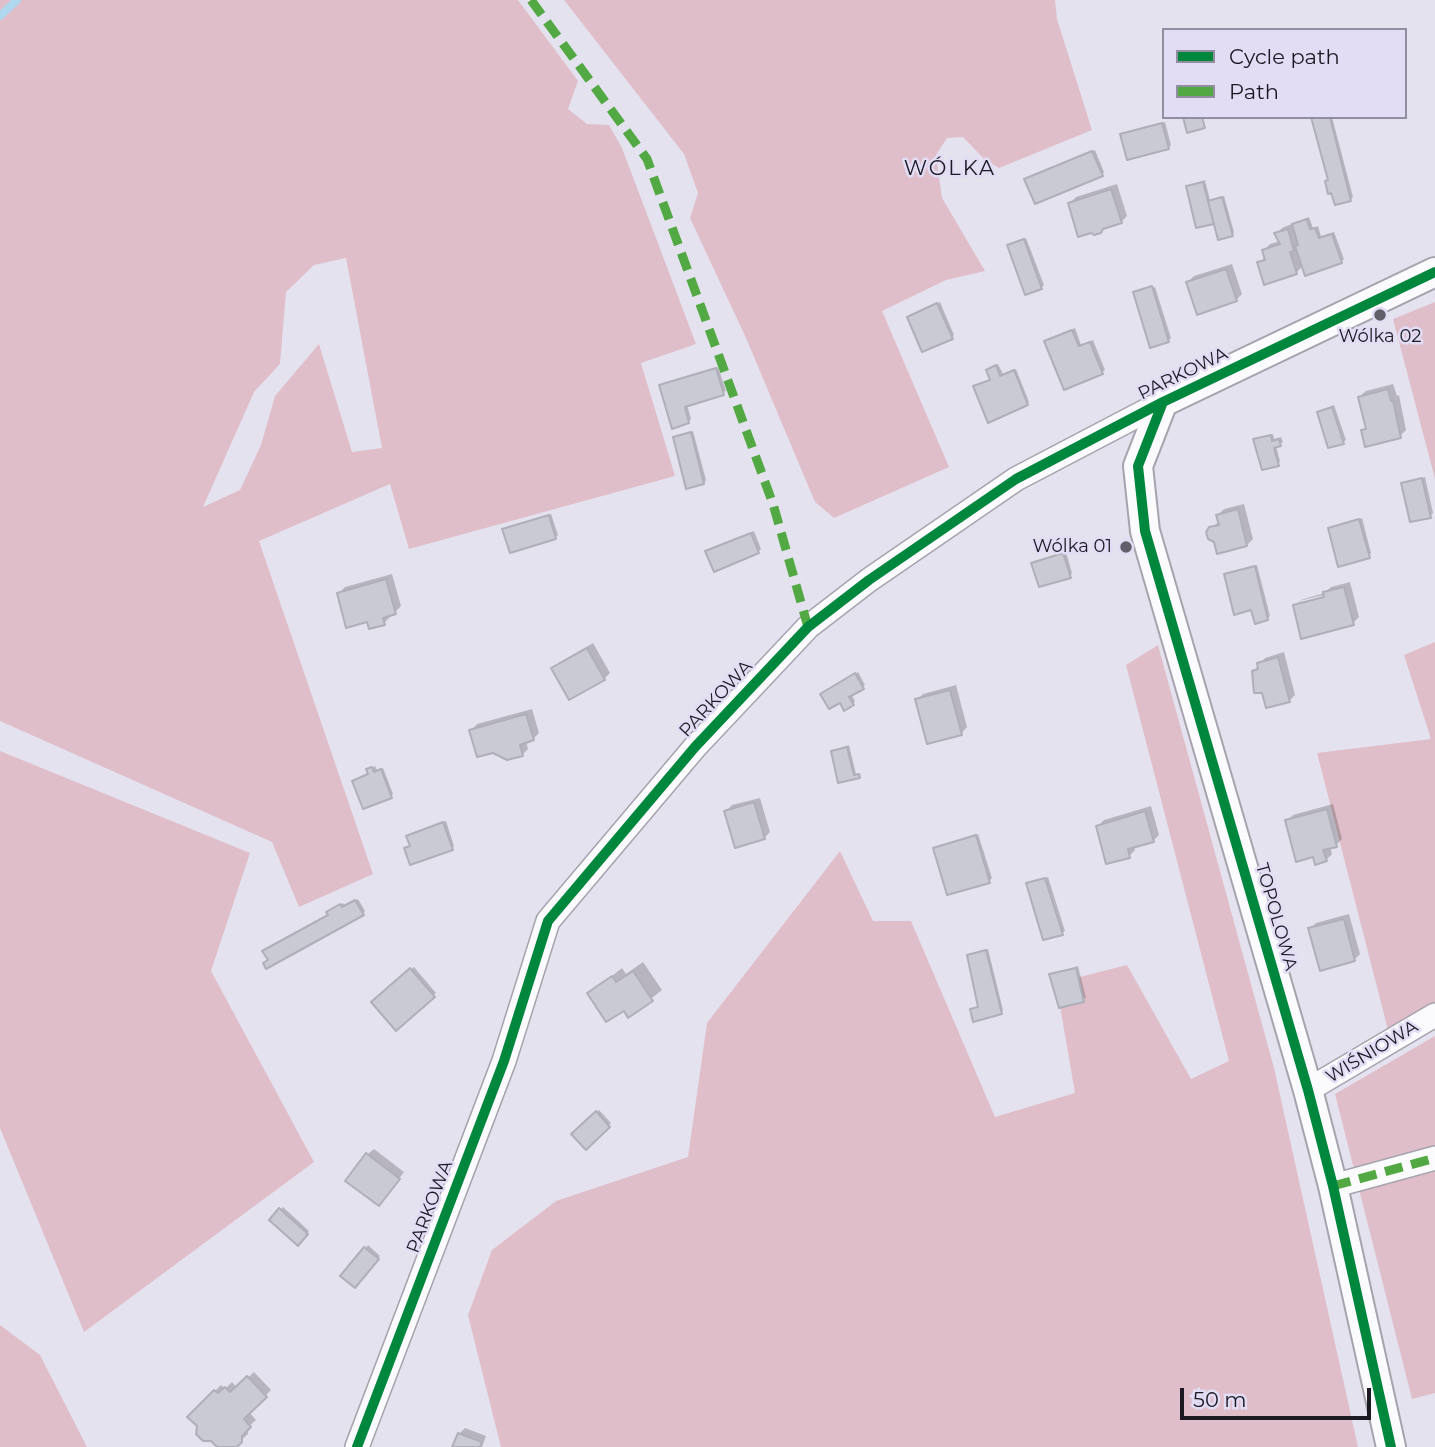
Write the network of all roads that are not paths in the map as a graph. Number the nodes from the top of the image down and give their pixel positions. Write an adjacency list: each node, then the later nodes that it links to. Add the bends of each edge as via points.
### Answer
1 (1435, 272): 2 (street, PARKOWA)
2 (1163, 402): 4 (street, TOPOLOWA, via 1138,467 1145,531); 7 (street, PARKOWA, via 1016,480 808,626 695,747 548,920 504,1061)
3 (1435, 1015): 4 (street, WIŚNIOWA)
4 (1308, 1090): 6 (street, TOPOLOWA)
5 (1435, 1158): 6 (street)
6 (1333, 1186): 8 (street, TOPOLOWA)
7 (357, 1447)
8 (1391, 1447)

